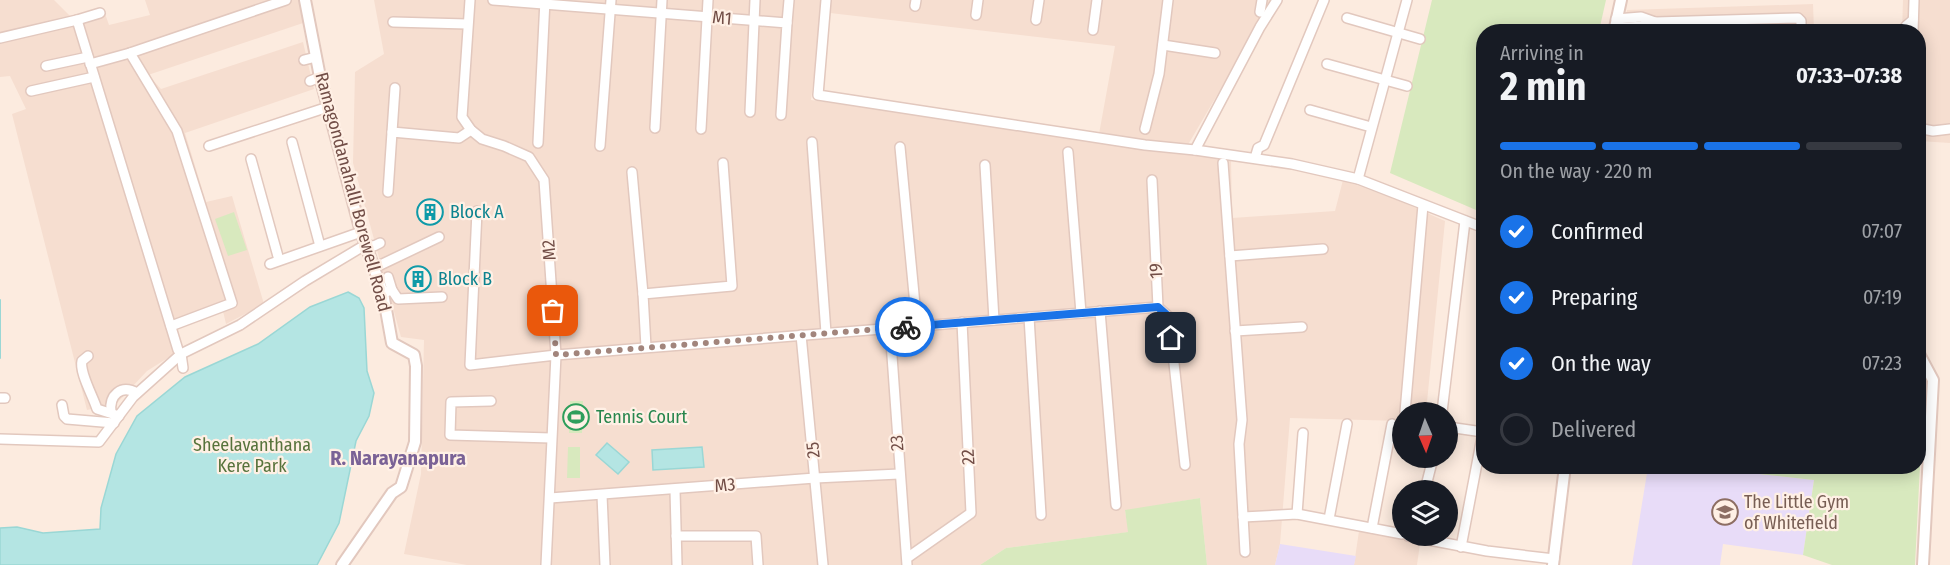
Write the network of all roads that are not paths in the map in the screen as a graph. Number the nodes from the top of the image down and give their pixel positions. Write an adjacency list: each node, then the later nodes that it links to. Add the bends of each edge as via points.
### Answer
1 (286, 0): 47 (street)
2 (305, 0): 49 (street, Ramagondanahalli Borewell Road)
3 (470, 0): 34 (street)
4 (493, 0): 20 (street, M1)
5 (662, 0): 24 (street)
6 (708, 0): 26 (street)
7 (755, 0): 31 (street)
8 (789, 0): 33 (street)
9 (826, 0): 78 (street, via 818,95)
10 (978, 0): 25 (street)
11 (1039, 0): 29 (street)
12 (1097, 0): 42 (street)
13 (1168, 0): 46 (street)
14 (1262, 0): 23 (street)
15 (1277, 0): 78 (street)
16 (1324, 0): 74 (street)
17 (1407, 0): 43 (street)
18 (1621, 0): 35 (street)
19 (1914, 0): 30 (street)
20 (544, 2): 21 (street, M1); 72 (street)
21 (611, 5): 24 (street, M1); 76 (street)
22 (100, 12): 28 (street)
23 (1260, 12)
24 (662, 13): 26 (street, M1); 64 (street)
25 (976, 15)
26 (707, 16): 31 (street, M1); 65 (street)
27 (1347, 18): 43 (street)
28 (77, 20): 44 (street); 50 (street)
29 (1036, 20)
30 (1913, 20): 40 (street); 41 (street)
31 (754, 21): 33 (street, M1); 61 (street)
32 (393, 22): 34 (street)
33 (787, 23): 62 (street)
34 (467, 24): 68 (street, via 462,117)
35 (1615, 24)
36 (1621, 24): 37 (street, via 1641,17)
37 (1651, 24)
38 (1703, 24): 39 (street, via 1798,18)
39 (1801, 24)
40 (1908, 24)
41 (1913, 24)
42 (1093, 30)
43 (1397, 32): 45 (street); 55 (street)
44 (0, 38)
45 (1420, 39)
46 (1163, 45): 48 (street); 66 (street)
47 (130, 53): 50 (street); 110 (street, via 177,131 232,303)
48 (1215, 53)
49 (316, 57): 51 (street); 59 (street, Ramagondanahalli Borewell Road, via 315,79)
50 (89, 60): 53 (street); 54 (street)
51 (304, 60)
52 (1327, 64): 55 (street)
53 (46, 66)
54 (94, 77): 58 (street); 110 (street)
55 (1384, 80): 56 (street); 63 (street)
56 (1407, 86)
57 (395, 88): 70 (street)
58 (31, 91)
59 (328, 107): 75 (street); 94 (street, Ramagondanahalli Borewell Road)
60 (1310, 110): 63 (street)
61 (750, 112)
62 (781, 115)
63 (1371, 127): 87 (street)
64 (655, 128)
65 (701, 129)
66 (1145, 129)
67 (1950, 129): 69 (street)
68 (471, 130): 70 (street, via 459,138); 119 (street, M2, via 482,139 529,157 544,180)
69 (1926, 130)
70 (392, 132): 89 (street)
71 (292, 142): 97 (street)
72 (538, 142)
73 (812, 142): 115 (street)
74 (1264, 145): 80 (street, via 1258,148); 82 (street, via 1269,150)
75 (209, 146)
76 (600, 146)
77 (900, 147): 111 (street)
78 (1195, 150): 80 (street)
79 (1068, 152): 106 (street)
80 (1255, 158): 82 (street)
81 (251, 159): 97 (street, via 275,262)
82 (1267, 160): 87 (street)
83 (723, 163): 102 (street, via 732,286)
84 (1223, 163): 99 (street)
85 (986, 165): 108 (street)
86 (632, 172): 102 (street)
87 (1358, 179): 90 (street)
88 (1152, 180): 104 (street, 19)
89 (388, 192)
90 (1423, 205): 92 (street); 125 (street)
91 (477, 211): 119 (street, via 470,365)
92 (1465, 221): 93 (street); 126 (street)
93 (1476, 225)
94 (361, 232): 96 (street, Ramagondanahalli Borewell Road); 97 (street)
95 (439, 237): 100 (street)
96 (374, 244): 100 (street, Ramagondanahalli Borewell Road); 118 (street, via 305,281 240,325)
97 (320, 246)
98 (1323, 249): 99 (street)
99 (1230, 256): 114 (street)
100 (382, 273): 101 (street, Ramagondanahalli Borewell Road)
101 (388, 291): 103 (street, via 398,299); 157 (street, Ramagondanahalli Borewell Road, via 392,343 414,355 415,442 401,487)
102 (643, 294): 117 (street)
103 (442, 297)
104 (1158, 307): 105 (street); 136 (street, 19, via 1169,317)
105 (1100, 311): 106 (street); 144 (street)
106 (1081, 313): 107 (street)
107 (1029, 317): 108 (street); 146 (street)
108 (994, 320): 109 (street)
109 (962, 322): 111 (street); 155 (street, 22, via 971,513)
110 (171, 326): 118 (street)
111 (917, 326): 113 (street)
112 (1302, 327): 114 (street)
113 (890, 328): 115 (street); 138 (street, 23)
114 (1235, 331): 147 (street, via 1242,420 1239,444)
115 (826, 333): 116 (street)
116 (801, 335): 117 (street); 140 (street, 25)
117 (646, 347): 119 (street)
118 (180, 352): 121 (street); 123 (street)
119 (556, 355): 134 (street, M2)
120 (88, 356): 128 (street, via 80,368 98,409)
121 (183, 368)
122 (1926, 368): 163 (street, via 1932,380)
123 (137, 393): 128 (street); 128 (street, via 122,389 115,394)
124 (491, 401): 134 (street, via 450,402 450,435)
125 (1406, 402)
126 (1443, 402)
127 (62, 405): 128 (street, via 67,419)
128 (115, 417): 135 (street, via 99,442)
129 (1347, 424): 148 (street)
130 (1392, 424): 149 (street)
131 (1458, 428): 132 (street)
132 (1476, 431)
133 (1303, 433): 145 (street)
134 (551, 438): 143 (street, M2)
135 (0, 439)
136 (1185, 465)
137 (1476, 469): 153 (street)
138 (900, 474): 140 (street, M3); 155 (street, 23)
139 (1564, 474): 156 (street)
140 (815, 478): 141 (street, M3); 162 (street, 25)
141 (675, 490): 142 (street, M3); 151 (street)
142 (602, 495): 143 (street, M3); 159 (street)
143 (550, 498): 158 (street, M2)
144 (1116, 505)
145 (1298, 514): 147 (street); 148 (street)
146 (1041, 515)
147 (1243, 517): 154 (street)
148 (1329, 519): 149 (street)
149 (1372, 528): 150 (street)
150 (1392, 532)
151 (676, 536): 160 (street); 161 (street, via 756,536)
152 (1457, 546): 153 (street)
153 (1461, 547): 156 (street)
154 (1245, 552)
155 (907, 562)
156 (1553, 562)
157 (342, 565)
158 (546, 565)
159 (605, 565)
160 (677, 565)
161 (758, 565)
162 (823, 565)
163 (1923, 565)

